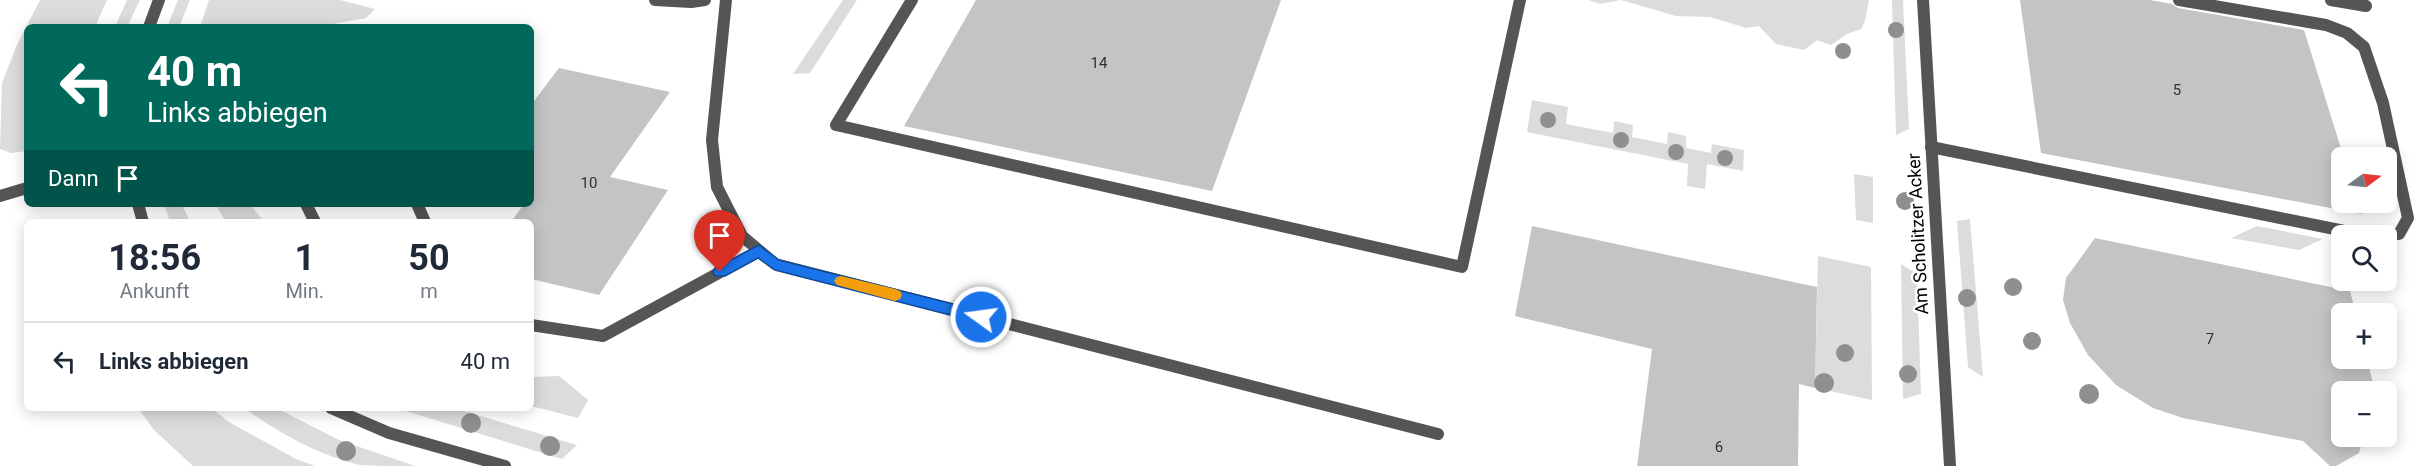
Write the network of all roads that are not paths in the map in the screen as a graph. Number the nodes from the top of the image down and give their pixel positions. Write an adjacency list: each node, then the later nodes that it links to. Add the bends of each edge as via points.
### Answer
1 (159, 0): 11 (street)
2 (656, 0): 3 (street)
3 (705, 0)
4 (726, 0): 15 (street, via 712,140 717,187 742,237)
5 (912, 0): 6 (street, via 836,125 1462,267)
6 (1520, 0)
7 (1923, 0): 12 (street, Am Scholitzer Acker)
8 (2179, 0): 12 (street, via 2326,25 2347,33 2364,47 2384,103 2408,218 2399,234 2364,235)
9 (2331, 0): 10 (street)
10 (2366, 6)
11 (149, 24)
12 (1931, 147): 20 (street, Am Scholitzer Acker)
13 (24, 189): 14 (street)
14 (0, 196)
15 (759, 251): 16 (street, via 603,336); 18 (street, via 775,264)
16 (534, 325)
17 (338, 411): 19 (street, via 389,433)
18 (1438, 434)
19 (505, 466)
20 (1950, 466)

